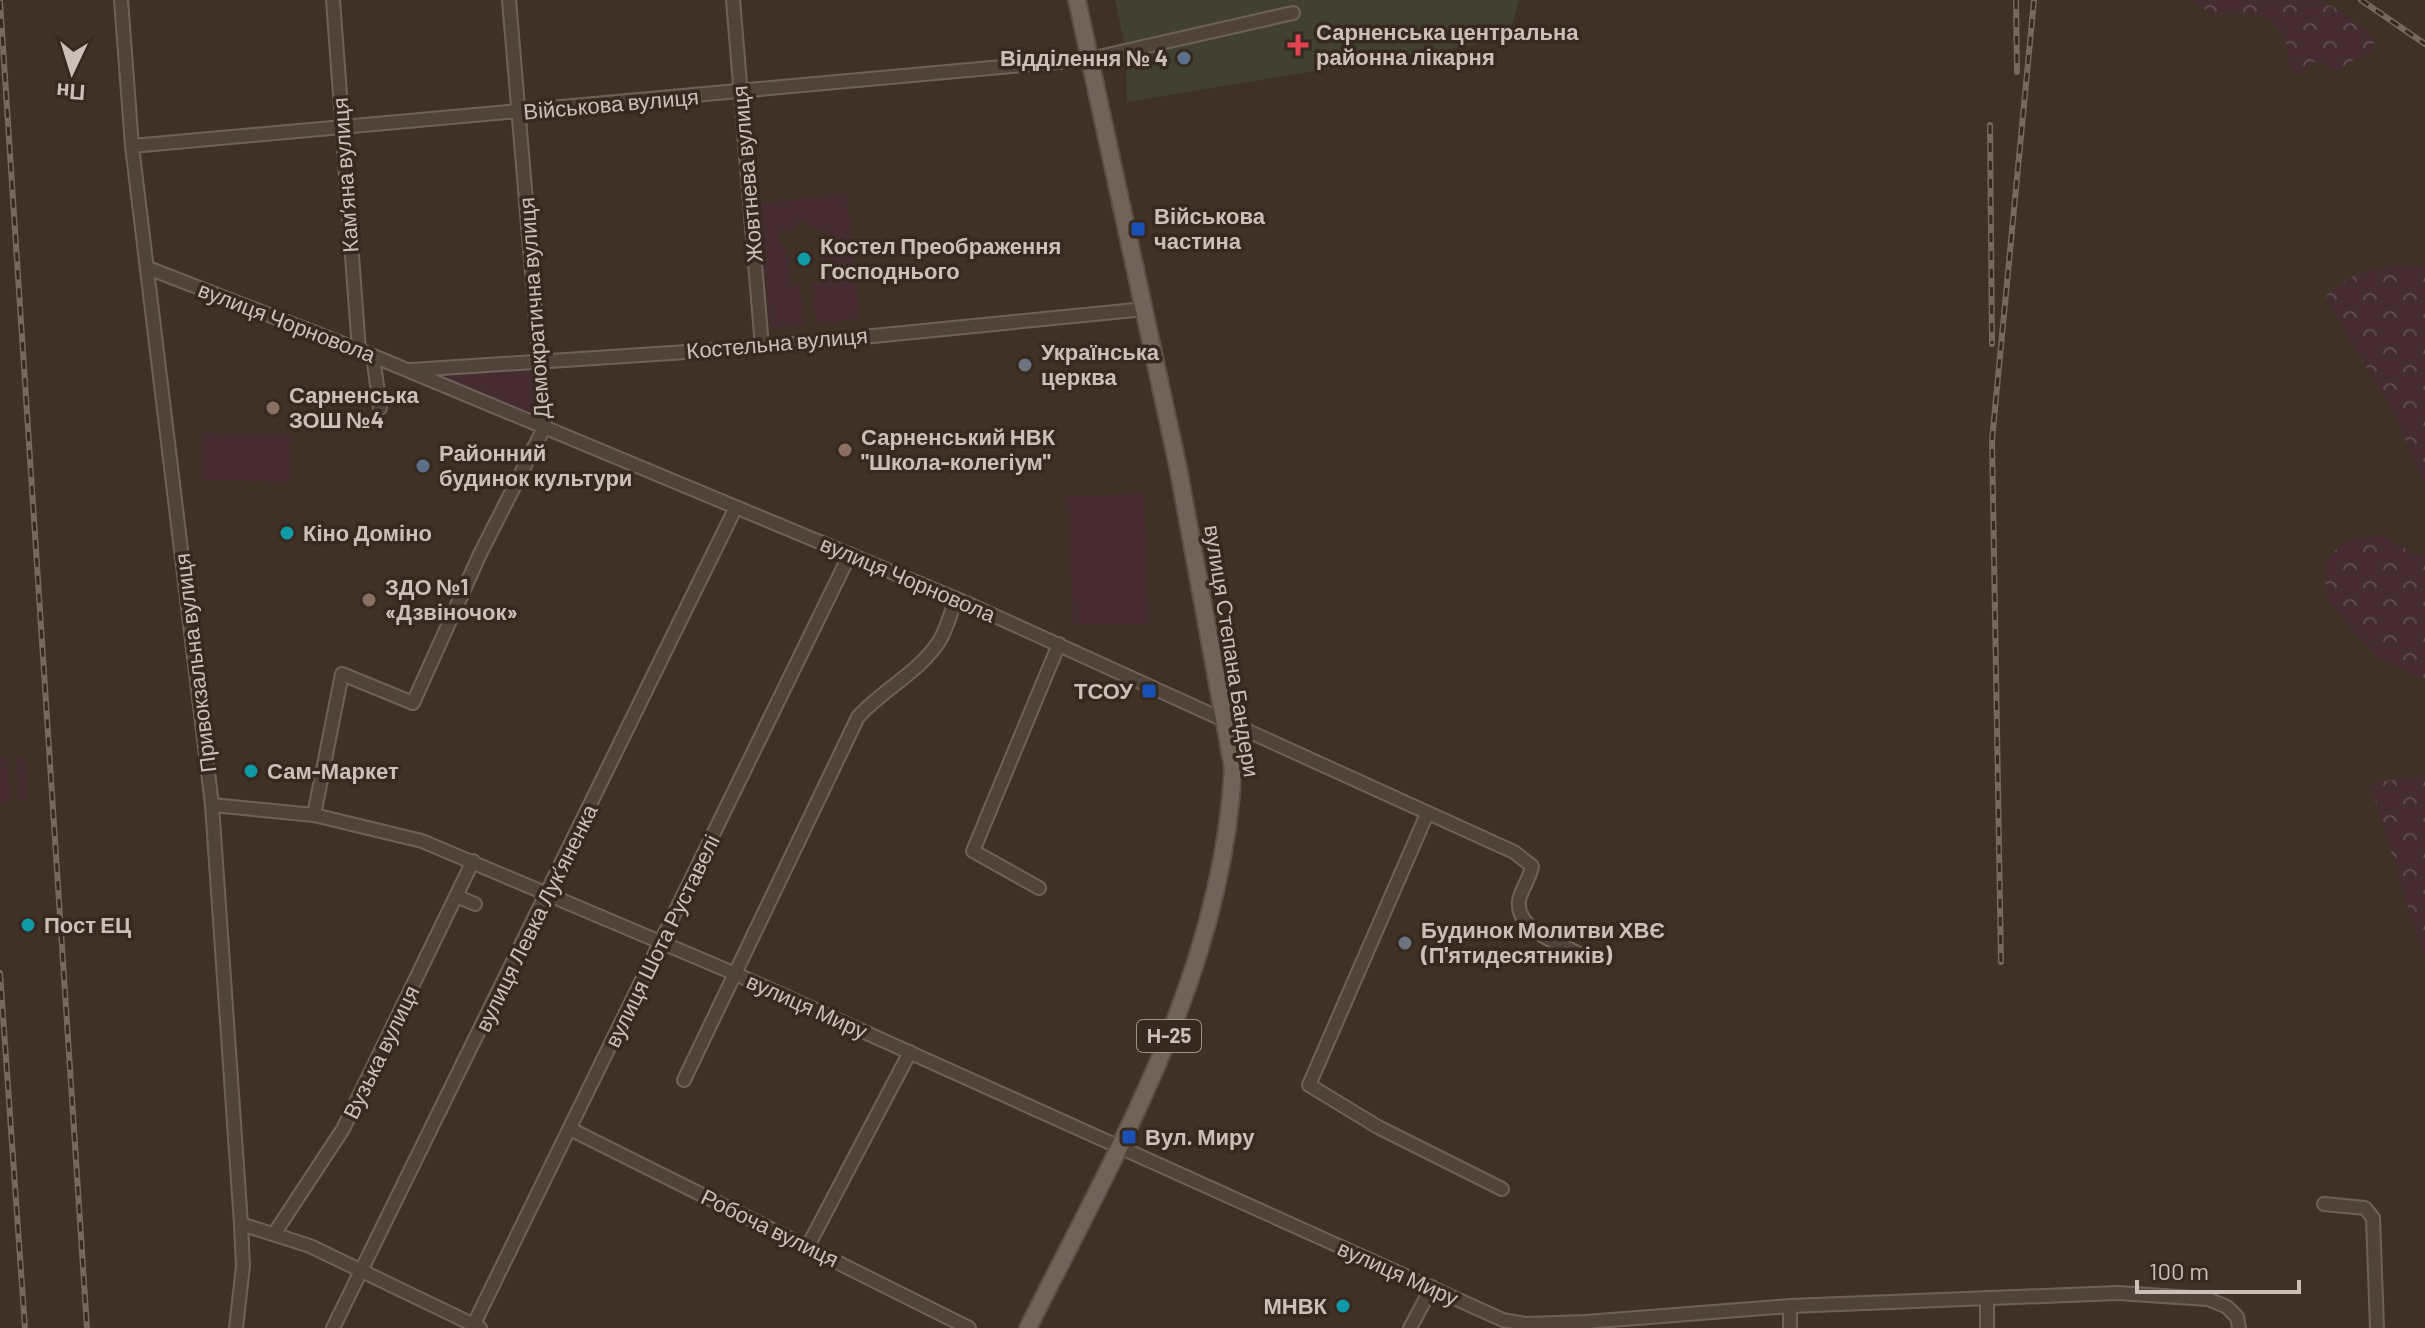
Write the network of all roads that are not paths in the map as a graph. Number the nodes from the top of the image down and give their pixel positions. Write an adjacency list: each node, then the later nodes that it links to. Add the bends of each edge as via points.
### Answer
1 (121, 0): 11 (street, Привокзальна вулиця)
2 (333, 0): 10 (street, Камʼяна вулиця)
3 (509, 0): 9 (street, Демократична вулиця)
4 (733, 0): 8 (street, Жовтнева вулиця)
5 (1077, 0): 7 (main road, вулиця Степана Бандери / Н-25)
6 (1293, 13): 7 (street, Військова вулиця)
7 (1090, 59): 8 (street, Військова вулиця); 13 (main road, вулиця Степана Бандери / Н-25)
8 (740, 94): 9 (street, Військова вулиця); 14 (street, Жовтнева вулиця)
9 (519, 112): 10 (street, Військова вулиця); 17 (street, Демократична вулиця)
10 (341, 128): 11 (street, Військова вулиця); 15 (street, Камʼяна вулиця)
11 (132, 146): 12 (street, Привокзальна вулиця)
12 (148, 268): 15 (street, вулиця Чорновола); 26 (street, Привокзальна вулиця)
13 (1145, 309): 14 (street, Костельна вулиця); 25 (main road, вулиця Степана Бандери / Н-25)
14 (762, 347): 17 (street, Костельна вулиця)
15 (359, 350): 16 (street, вулиця Чорновола)
16 (373, 356): 18 (street, вулиця Чорновола); 19 (street)
17 (541, 360): 18 (street, Костельна вулиця); 20 (street, Демократична вулиця)
18 (408, 370): 20 (street, вулиця Чорновола)
19 (380, 408)
20 (545, 426): 21 (street, вулиця Чорновола); 28 (street, Демократична вулиця, via 480,554 421,706 342,674)
21 (736, 507): 22 (street, вулиця Чорновола); 31 (street, вулиця Левка Лукʼяненка)
22 (850, 554): 23 (street, вулиця Чорновола); 34 (street, вулиця Шота Руставелі)
23 (956, 599): 24 (street, вулиця Чорновола); 36 (street, вулиця Миру, via 940,639 920,664 875,697 858,717)
24 (1059, 644): 25 (street, вулиця Чорновола); 30 (street, via 973,851)
25 (1225, 722): 27 (street, вулиця Чорновола); 40 (main road, вулиця Степана Бандери / Н-25, via 1233,768 1231,818 1205,943)
26 (212, 805): 28 (street, вулиця Миру); 43 (street, Привокзальна вулиця)
27 (1427, 814): 35 (street, вулиця Чорновола, via 1532,866 1519,899 1520,915 1529,927); 41 (street, via 1309,1085 1378,1127)
28 (314, 815): 29 (street, вулиця Миру, via 422,841)
29 (473, 861): 31 (street, вулиця Миру); 32 (street, Вузька вулиця)
30 (1039, 888)
31 (548, 893): 34 (street, вулиця Миру); 46 (street, вулиця Левка Лукʼяненка)
32 (456, 896): 33 (street); 44 (street, Вузька вулиця, via 343,1129)
33 (475, 904)
34 (661, 943): 36 (street, вулиця Миру); 39 (street, вулиця Шота Руставелі)
35 (1588, 958)
36 (738, 975): 37 (street, вулиця Миру); 38 (street, вулиця Миру)
37 (910, 1052): 40 (street, вулиця Миру); 45 (street)
38 (684, 1080)
39 (570, 1129): 45 (street, Робоча вулиця); 51 (street, вулиця Шота Руставелі)
40 (1119, 1146): 47 (street, вулиця Миру); 55 (main road, вулиця Степана Бандери / Н-25)
41 (1502, 1189)
42 (2324, 1204): 60 (street, via 2365,1208 2373,1218)
43 (241, 1224): 44 (street); 52 (street, Привокзальна вулиця, via 243,1266)
44 (274, 1234): 46 (street)
45 (808, 1246): 54 (street, Робоча вулиця)
46 (360, 1273): 51 (street); 53 (street, вулиця Левка Лукʼяненка)
47 (1432, 1287): 50 (street, вулиця Миру, via 1503,1320); 56 (street)
48 (1987, 1298): 49 (street, вулиця Миру); 58 (street); 59 (street, вулиця Миру, via 2118,1293 2208,1299 2227,1307)
49 (1790, 1306): 50 (street, вулиця Миру); 57 (street)
50 (1586, 1325)
51 (475, 1327)
52 (236, 1328)
53 (333, 1328)
54 (969, 1328)
55 (1028, 1328)
56 (1410, 1328)
57 (1790, 1328)
58 (1987, 1328)
59 (2239, 1328)
60 (2377, 1328)

